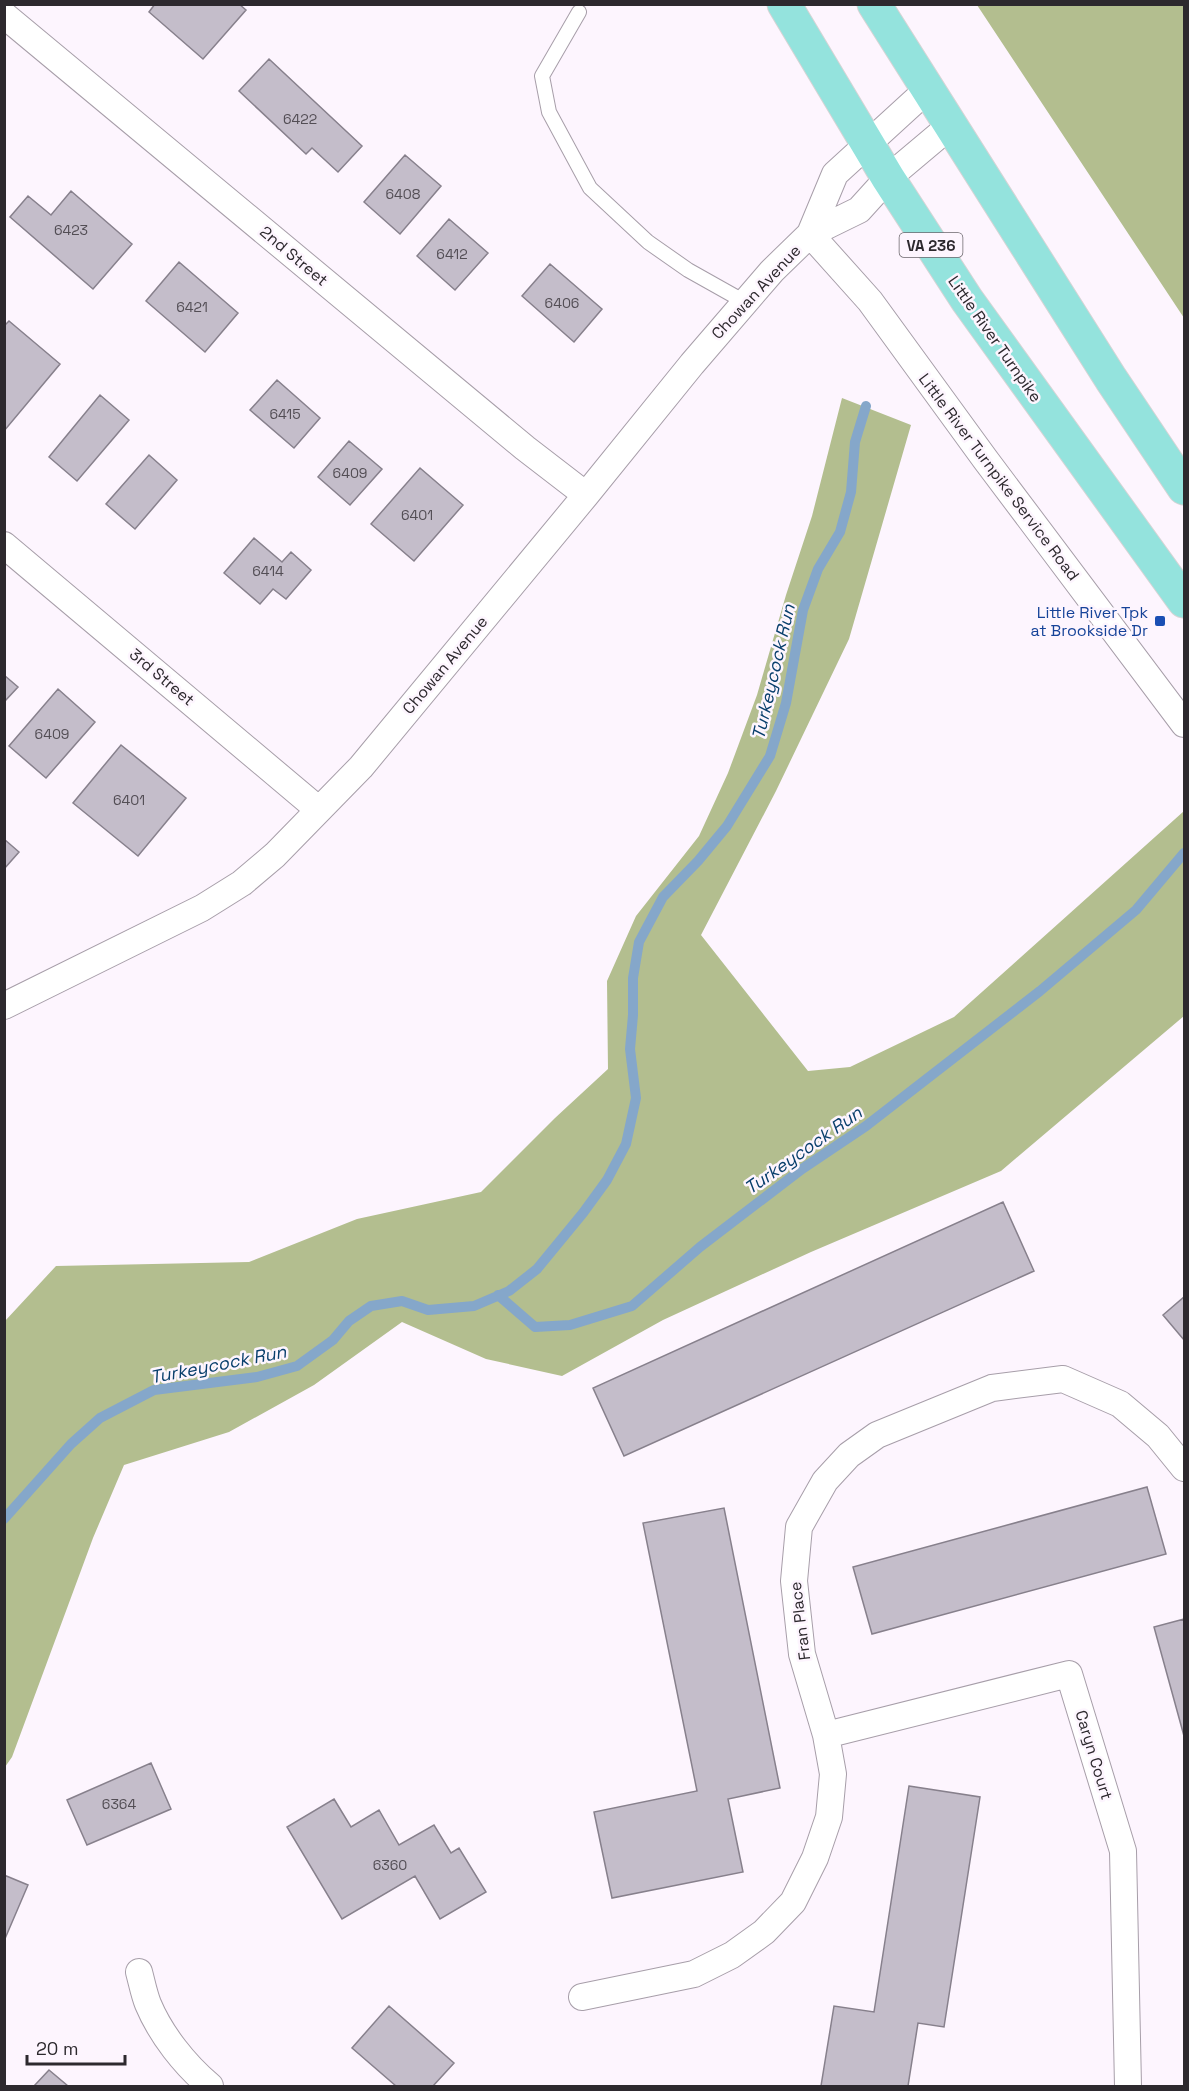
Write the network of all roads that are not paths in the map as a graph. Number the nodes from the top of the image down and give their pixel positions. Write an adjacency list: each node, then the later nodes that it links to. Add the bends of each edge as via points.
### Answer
1 (784, 4): 7 (main road, Little River Turnpike / VA 236)
2 (874, 4): 5 (main road)
3 (579, 12): 10 (lane, via 542,76 549,112 590,188 648,242)
4 (4, 15): 12 (street, 2nd Street)
5 (928, 89): 6 (main road); 7 (street, Chowan Avenue)
6 (951, 124): 8 (street, Chowan Avenue); 11 (main road, via 1111,380)
7 (867, 144): 8 (main road, Little River Turnpike / VA 236); 9 (street, Chowan Avenue, via 835,174)
8 (888, 178): 9 (street, Chowan Avenue, via 859,210); 14 (main road, Little River Turnpike / VA 236, via 967,300)
9 (810, 234): 10 (street, Chowan Avenue); 15 (street, Little River Turnpike Service Road, via 870,301)
10 (745, 302): 12 (street, Chowan Avenue)
11 (1185, 488)
12 (586, 495): 16 (street, Chowan Avenue, via 361,767)
13 (4, 545): 16 (street, 3rd Street)
14 (1185, 601)
15 (1185, 724)
16 (319, 810): 17 (street, Chowan Avenue, via 242,883 202,908)
17 (4, 1006)
18 (1185, 1468): 19 (street, Fran Place, via 1158,1436 1120,1404 1064,1378 992,1388 877,1435 849,1455 825,1481 799,1527 794,1581 802,1654)
19 (826, 1735): 21 (street, Fran Place, via 834,1774 829,1817 815,1858 793,1902 756,1938 694,1974); 23 (street, Caryn Court, via 1069,1674 1123,1851)
20 (139, 1972): 22 (street, via 158,2025)
21 (582, 1997)
22 (210, 2086)
23 (1128, 2086)

